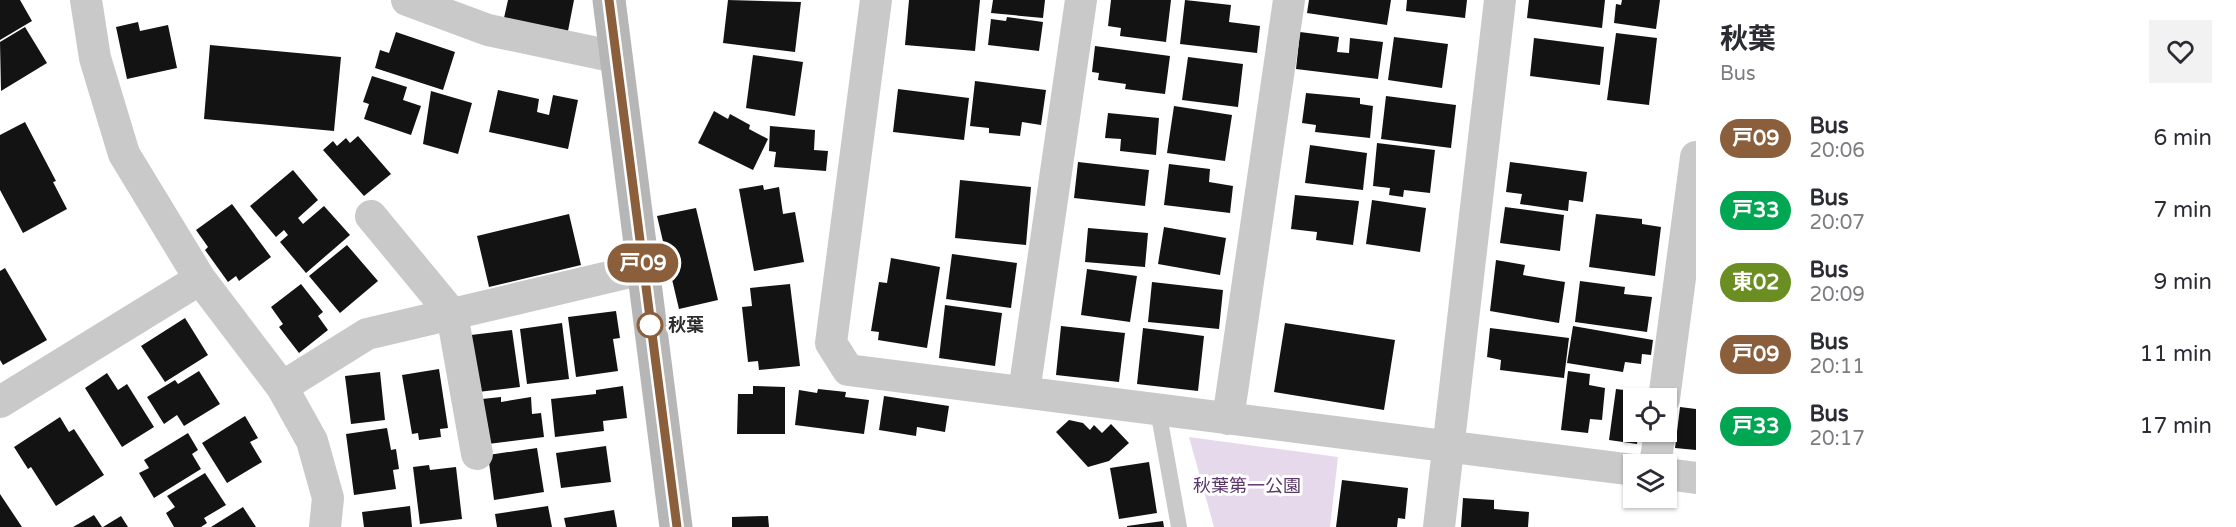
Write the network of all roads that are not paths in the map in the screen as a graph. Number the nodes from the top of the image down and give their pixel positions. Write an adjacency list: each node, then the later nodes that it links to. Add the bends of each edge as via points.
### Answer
1 (86, 0): 12 (street, via 95,58 124,154)
2 (407, 0): 8 (street, via 488,30)
3 (609, 0): 8 (street)
4 (876, 0): 16 (street, via 831,342 848,370)
5 (1081, 0): 16 (street)
6 (1289, 0): 19 (street)
7 (1500, 0): 20 (street)
8 (615, 57): 11 (street)
9 (1696, 157): 15 (street)
10 (371, 216): 13 (street)
11 (643, 268): 13 (street); 26 (street)
12 (200, 279): 14 (street); 17 (street)
13 (452, 314): 14 (street, via 367,334); 21 (street)
14 (282, 387): 25 (street, via 312,441 328,498)
15 (1665, 388)
16 (1024, 392): 18 (street)
17 (0, 402)
18 (1158, 410): 19 (street); 27 (lane)
19 (1228, 419): 20 (street)
20 (1447, 447): 22 (street); 28 (street)
21 (477, 454)
22 (1623, 469)
23 (1677, 475): 24 (street)
24 (1696, 478)
25 (325, 527)
26 (676, 527)
27 (1179, 527)
28 (1439, 527)

